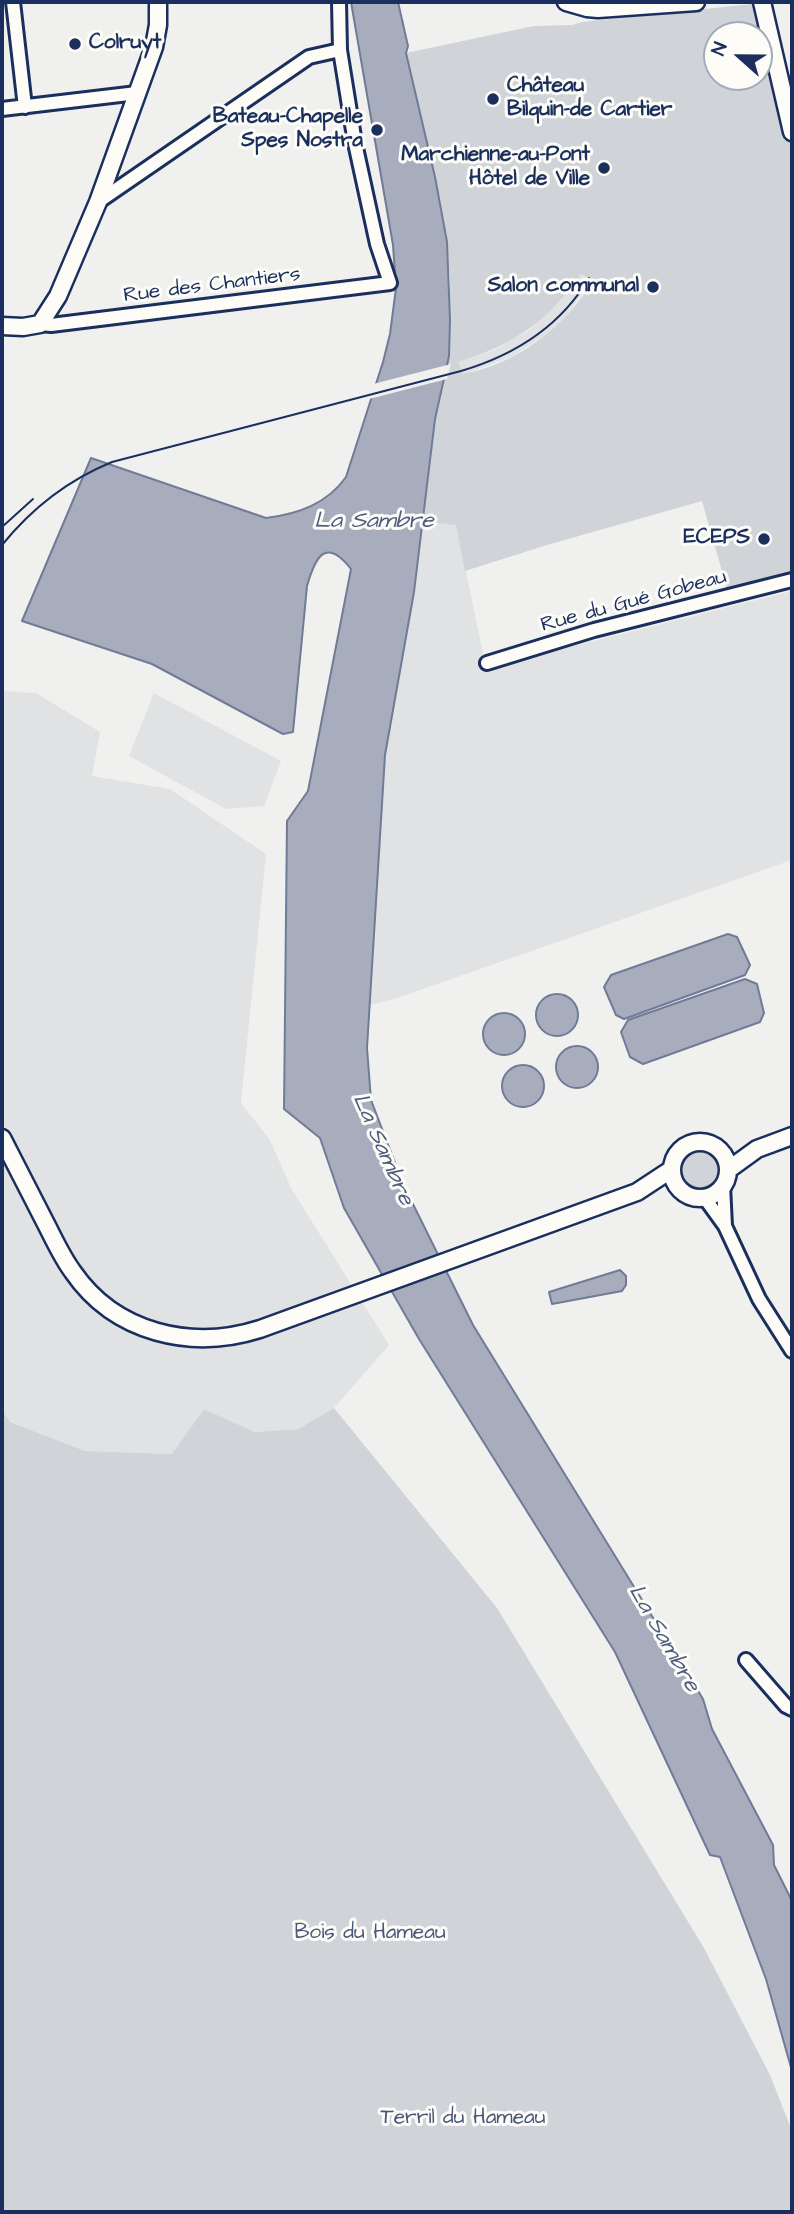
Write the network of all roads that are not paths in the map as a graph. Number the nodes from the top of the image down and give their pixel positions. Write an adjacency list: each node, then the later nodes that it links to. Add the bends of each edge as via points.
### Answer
1 (13, 2): 9 (street)
2 (158, 2): 8 (street, via 156,39)
3 (339, 2): 7 (street)
4 (566, 2): 5 (street, via 598,9)
5 (696, 2)
6 (762, 2): 11 (street)
7 (340, 50): 12 (street, via 309,57); 13 (street, Rue des Chantiers, via 355,143 390,284)
8 (137, 93): 9 (street); 12 (street)
9 (25, 107): 10 (street)
10 (2, 109)
11 (792, 132)
12 (98, 202): 13 (street, via 58,296)
13 (40, 324): 14 (street)
14 (2, 326)
15 (792, 580): 16 (street, Rue du Gué Gobeau, via 594,630)
16 (487, 663)
17 (792, 1136): 19 (street)
18 (2, 1138): 24 (street, via 72,1271 89,1291 140,1326 185,1338 231,1337 260,1329)
19 (757, 1149): 20 (street); 22 (street)
20 (721, 1151): 21 (street, via 707,1143 691,1144 678,1153); 22 (street)
21 (672, 1169): 23 (street); 24 (street)
22 (725, 1178): 25 (street, via 715,1193); 26 (street)
23 (680, 1189): 24 (street); 25 (street)
24 (638, 1192)
25 (704, 1197): 26 (street)
26 (726, 1226): 27 (street, via 759,1299)
27 (792, 1351)
28 (746, 1660): 29 (street)
29 (792, 1709)

